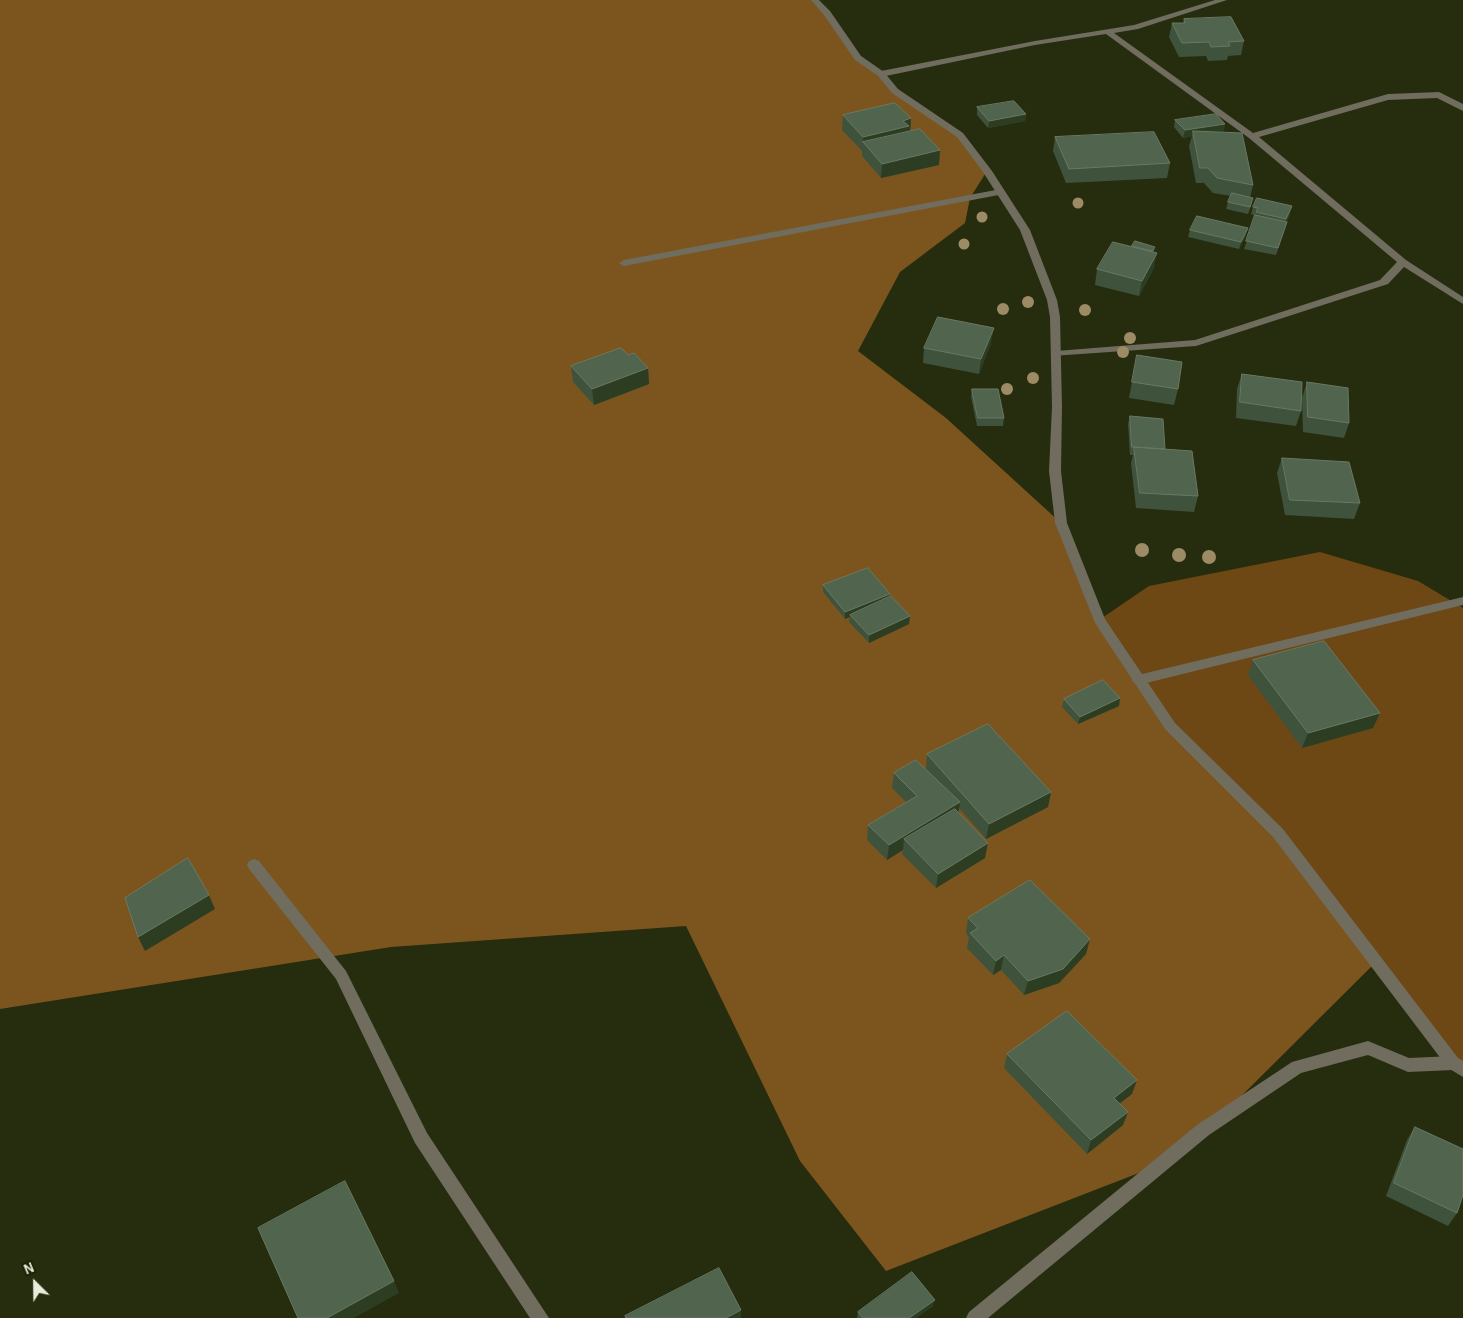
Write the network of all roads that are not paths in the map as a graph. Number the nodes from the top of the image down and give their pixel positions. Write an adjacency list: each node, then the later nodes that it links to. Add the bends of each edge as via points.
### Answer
1 (815, 0): 4 (street, via 858,58)
2 (1223, 0): 3 (street)
3 (1108, 32): 4 (street); 6 (street)
4 (881, 74): 7 (street, via 895,91 960,135)
5 (1463, 108): 6 (street, via 1439,95 1388,97)
6 (1252, 136): 8 (street)
7 (1002, 192): 9 (street); 11 (street, via 1025,230 1052,300)
8 (1403, 262): 10 (street); 11 (street, via 1384,282 1196,343)
9 (624, 263)
10 (1463, 301)
11 (1056, 354): 13 (street, via 1055,471 1061,523 1099,620)
12 (1463, 602): 13 (street)
13 (1138, 680): 15 (street, via 1170,726 1278,833)
14 (254, 865): 16 (street, via 342,976 421,1138)
15 (1458, 1066): 17 (street, via 1408,1065 1368,1048 1297,1067 1203,1130)
16 (540, 1318)
17 (974, 1318)

